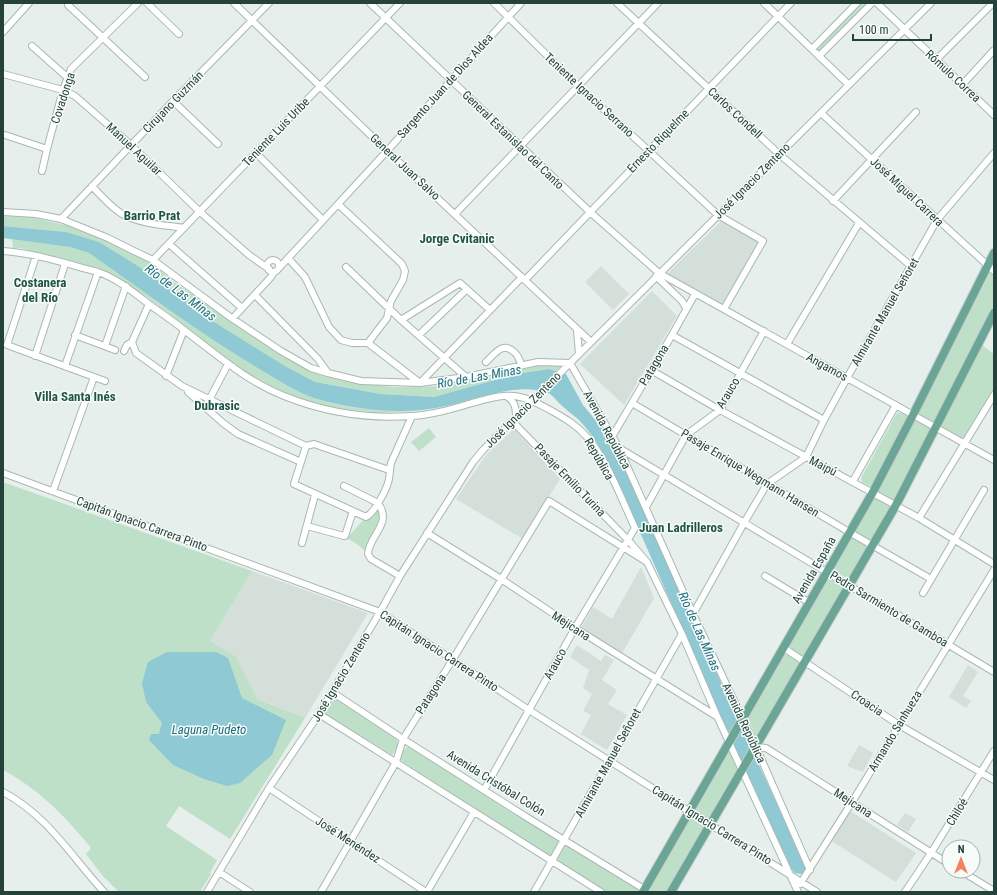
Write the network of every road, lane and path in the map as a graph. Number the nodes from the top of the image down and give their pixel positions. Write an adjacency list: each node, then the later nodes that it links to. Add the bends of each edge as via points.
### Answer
1 (29, 3): 26 (street)
2 (138, 3): 28 (street, Covadonga)
3 (147, 3): 27 (street)
4 (234, 3): 23 (street, General Juan Salvo)
5 (269, 3): 23 (street, Cirujano Guzmán)
6 (370, 3): 22 (street, General Estanislao del Canto)
7 (400, 3): 22 (street, Teniente Luis Uribe)
8 (494, 3): 20 (street, Teniente Ignacio Serrano)
9 (521, 3): 20 (street, Sargento Juan de Dios Aldea)
10 (618, 3): 24 (street, Carlos Condell)
11 (658, 3): 24 (street)
12 (764, 3): 21 (street)
13 (791, 3): 21 (street, Ernesto Riquelme)
14 (857, 3): 30 (street)
15 (872, 3): 32 (street)
16 (877, 3): 25 (street, Rómulo Correa)
17 (931, 3): 25 (street, José Ignacio Zenteno)
18 (993, 3): 33 (street)
19 (68, 5): 28 (street)
20 (508, 16): 37 (street, Sargento Juan de Dios Aldea); 41 (street, Teniente Ignacio Serrano)
21 (778, 17): 30 (street); 42 (street, Ernesto Riquelme)
22 (385, 18): 37 (street, General Estanislao del Canto); 40 (street, Teniente Luis Uribe)
23 (253, 20): 40 (street, General Juan Salvo); 44 (street, Cirujano Guzmán)
24 (639, 23): 41 (street); 42 (street, Carlos Condell)
25 (904, 30): 33 (street, Rómulo Correa); 38 (street, José Ignacio Zenteno)
26 (3, 32)
27 (179, 34)
28 (104, 38): 35 (street); 36 (street, Covadonga, via 71,69)
29 (32, 46): 36 (street)
30 (812, 49): 32 (street)
31 (993, 54): 39 (street)
32 (819, 56): 38 (street)
33 (936, 60): 39 (street, Rómulo Correa)
34 (3, 74): 43 (street, Manuel Aguilar)
35 (145, 77)
36 (68, 78): 43 (street, Covadonga)
37 (451, 80): 51 (street, General Estanislao del Canto); 54 (street, Sargento Juan de Dios Aldea)
38 (849, 85): 46 (street, José Ignacio Zenteno)
39 (962, 85): 47 (street, Rómulo Correa)
40 (320, 86): 54 (street, General Juan Salvo); 55 (street, Teniente Luis Uribe)
41 (578, 86): 51 (street); 53 (street, Teniente Ignacio Serrano)
42 (709, 88): 53 (street, Ernesto Riquelme); 57 (street, Carlos Condell)
43 (63, 90): 50 (street, Manuel Aguilar, via 75,96); 52 (street, Covadonga)
44 (173, 101): 49 (street); 50 (street, Cirujano Guzmán)
45 (916, 112): 58 (street)
46 (821, 113): 57 (street, José Ignacio Zenteno); 58 (street, José Miguel Carrera)
47 (994, 115)
48 (5, 135): 52 (street)
49 (218, 144)
50 (131, 145): 60 (street, Cirujano Guzmán); 64 (street, Manuel Aguilar)
51 (521, 147): 65 (street, General Estanislao del Canto); 66 (street)
52 (47, 149): 59 (street, Covadonga)
53 (649, 150): 65 (street, Ernesto Riquelme); 67 (street, Teniente Ignacio Serrano)
54 (387, 151): 62 (street, Sargento Juan de Dios Aldea); 66 (street, General Juan Salvo)
55 (256, 153): 64 (street, Teniente Luis Uribe); 69 (street)
56 (994, 153): 70 (street, Almirante Manuel Señoret)
57 (779, 154): 61 (street, Carlos Condell); 67 (street, José Ignacio Zenteno)
58 (872, 159): 61 (street); 70 (street, José Miguel Carrera)
59 (42, 171)
60 (92, 186): 68 (street, Cirujano Guzmán); 72 (street, via 122,214 137,220)
61 (833, 201): 71 (street, Carlos Condell)
62 (338, 204): 69 (street, Sargento Juan de Dios Aldea); 96 (street, via 402,264 405,271 403,280 391,301)
63 (3, 212): 68 (street)
64 (200, 212): 72 (street, Teniente Luis Uribe); 76 (street, Manuel Aguilar)
65 (590, 212): 87 (street, General Estanislao del Canto); 88 (street, Ernesto Riquelme)
66 (455, 214): 88 (street, General Juan Salvo)
67 (718, 215): 87 (street, José Ignacio Zenteno); 97 (street, Teniente Ignacio Serrano, via 763,241)
68 (61, 219): 79 (street)
69 (323, 220): 78 (street, Sargento Juan de Dios Aldea)
70 (938, 220): 82 (street, Almirante Manuel Señoret); 84 (street, José Miguel Carrera)
71 (859, 223): 82 (street, Carlos Condell); 111 (street)
72 (184, 228): 73 (street, Teniente Luis Uribe)
73 (168, 244): 79 (street, Teniente Luis Uribe); 94 (street)
74 (3, 251): 77 (street)
75 (994, 252): 84 (main road, Avenida España)
76 (249, 255): 80 (street, Manuel Aguilar); 85 (street, Manuel Aguilar)
77 (36, 256): 81 (street); 116 (street, via 7,345)
78 (288, 258): 80 (street); 85 (street, Sargento Juan de Dios Aldea); 110 (street, via 305,277 328,327 346,342)
79 (153, 260): 100 (street)
80 (273, 260): 85 (street, via 268,265); 85 (street, via 279,264)
81 (65, 264): 86 (street); 116 (street)
82 (911, 266): 129 (street, Almirante Manuel Señoret)
83 (346, 267): 96 (street)
84 (991, 268): 141 (main road, Avenida España)
85 (274, 270): 91 (street, Sargento Juan de Dios Aldea)
86 (98, 272): 89 (street); 105 (street)
87 (658, 275): 92 (street, Angamos); 95 (street); 109 (street, José Ignacio Zenteno)
88 (524, 278): 98 (street, Ernesto Riquelme); 103 (street, General Juan Salvo)
89 (126, 286): 93 (street); 112 (street)
90 (467, 289): 98 (street); 101 (street, via 460,283); 106 (street)
91 (255, 294): 94 (street, Sargento Juan de Dios Aldea); 124 (street, via 318,359)
92 (695, 294): 95 (street, Patagona); 97 (street, Angamos)
93 (149, 304): 102 (street); 108 (street)
94 (242, 308): 100 (street, Sargento Juan de Dios Aldea)
95 (686, 308): 107 (street, Patagona)
96 (390, 309): 101 (street); 110 (street, via 388,318)
97 (724, 309): 104 (street, Angamos)
98 (490, 310): 117 (street, Ernesto Riquelme)
99 (994, 313): 145 (main road)
100 (233, 318): 124 (street, via 290,357)
101 (401, 320): 106 (street)
102 (184, 330): 119 (street); 126 (street)
103 (577, 330): 109 (street, General Juan Salvo); 115 (street)
104 (764, 331): 111 (street, Angamos); 125 (street, Arauco)
105 (75, 335): 112 (street); 121 (street)
106 (419, 335): 117 (street)
107 (672, 335): 123 (street, Patagona); 125 (street)
108 (132, 342): 114 (street); 126 (street, via 136,353)
109 (591, 342): 115 (street, José Ignacio Zenteno)
110 (368, 343): 131 (street)
111 (787, 344): 129 (street, Angamos)
112 (105, 346): 113 (street)
113 (116, 350)
114 (124, 351)
115 (579, 354): 122 (street, José Ignacio Zenteno)
116 (35, 356): 121 (street)
117 (444, 358): 128 (street); 131 (street, Ernesto Riquelme)
118 (486, 362): 120 (street, via 502,347 507,347 519,357)
119 (228, 364): 136 (street); 142 (street, via 257,383 327,410 362,416)
120 (521, 365): 122 (street, via 538,362); 128 (street)
121 (64, 366): 127 (street)
122 (568, 366): 135 (street, José Ignacio Zenteno); 147 (street, Avenida República)
123 (651, 370): 137 (street, Patagona); 140 (street, Maipú)
124 (328, 373): 131 (street, via 361,380)
125 (740, 373): 140 (street, Arauco); 144 (street)
126 (166, 376): 132 (street)
127 (94, 377): 130 (street); 161 (street)
128 (466, 377): 131 (street)
129 (847, 378): 138 (street, Angamos); 144 (street, Almirante Manuel Señoret)
130 (105, 381)
131 (420, 383)
132 (182, 386): 136 (street); 139 (street)
133 (994, 395): 148 (street)
134 (506, 396): 135 (street); 142 (street); 143 (street, via 516,407)
135 (536, 398): 143 (street, José Ignacio Zenteno); 173 (street, República, via 568,419 589,439 605,464 635,528)
136 (210, 399): 139 (street); 149 (street)
137 (632, 403): 146 (street, Pasaje Enrique Wegmann Hansen); 147 (street, Patagona)
138 (896, 405): 141 (street, Angamos); 157 (street)
139 (205, 406): 153 (street, via 238,434)
140 (720, 410): 146 (street, Arauco); 151 (street, Maipú)
141 (913, 415): 145 (street, Angamos); 162 (main road, Avenida España)
142 (412, 416): 154 (street)
143 (514, 419): 172 (street, José Ignacio Zenteno, via 473,462); 173 (street, Pasaje Emilio Turina)
144 (824, 420): 151 (street, Almirante Manuel Señoret)
145 (936, 428): 148 (street, Angamos); 165 (main road)
146 (686, 435): 156 (street, Arauco); 158 (street, Pasaje Enrique Wegmann Hansen)
147 (613, 436): 150 (street, Avenida República)
148 (964, 444): 152 (street, Angamos); 168 (street)
149 (306, 446): 153 (street); 154 (street, via 314,444)
150 (619, 448): 156 (street, Pedro Sarmiento de Gamboa); 166 (street, Avenida República)
151 (806, 457): 157 (street, Maipú); 158 (street, Almirante Manuel Señoret)
152 (994, 460)
153 (301, 462): 163 (street, via 294,484)
154 (389, 470): 164 (street, via 389,480)
155 (3, 473): 161 (street, Capitán Ignacio Carrera Pinto)
156 (663, 474): 166 (street, Arauco); 169 (street, Pedro Sarmiento de Gamboa)
157 (853, 481): 162 (street, Maipú)
158 (767, 484): 169 (street, Almirante Manuel Señoret); 171 (street, Pasaje Enrique Wegmann Hansen)
159 (344, 486): 164 (street)
160 (984, 490): 174 (street)
161 (53, 491): 189 (street, Capitán Ignacio Carrera Pinto)
162 (873, 492): 165 (street, Maipú); 171 (main road, Avenida España)
163 (315, 495): 167 (street); 170 (street)
164 (378, 502): 167 (street, via 366,517); 182 (street, via 383,515 382,524 368,554 371,559)
165 (896, 505): 168 (street, Maipú); 176 (main road)
166 (646, 507): 190 (street, Avenida República)
167 (353, 511): 170 (street, via 346,536)
168 (920, 518): 174 (street, Maipú)
169 (744, 523): 181 (street, Pedro Sarmiento de Gamboa); 190 (street, Almirante Manuel Señoret)
170 (307, 526): 175 (street)
171 (850, 532): 176 (street, Pasaje Enrique Wegmann Hansen); 181 (main road, Avenida España)
172 (427, 534): 182 (street, José Ignacio Zenteno); 184 (street, Mejicana)
173 (628, 540): 177 (street, Arauco); 178 (street, Pasaje Emilio Turina)
174 (955, 540): 179 (street, Maipú); 185 (street)
175 (302, 543)
176 (873, 545): 185 (street, Pasaje Enrique Wegmann Hansen); 186 (main road)
177 (623, 548): 178 (street); 184 (street, Patagona, via 549,501); 191 (street, Arauco)
178 (647, 562): 192 (street, Avenida República)
179 (994, 564)
180 (994, 570): 193 (street, Armando Sanhueza)
181 (826, 572): 186 (street, Pedro Sarmiento de Gamboa); 188 (main road, Avenida España)
182 (400, 576): 189 (street, José Ignacio Zenteno)
183 (765, 576): 188 (street)
184 (501, 579): 191 (street, Mejicana); 195 (street, Patagona)
185 (931, 579): 187 (street)
186 (850, 586): 193 (street, Pedro Sarmiento de Gamboa); 196 (main road)
187 (923, 593)
188 (810, 603): 194 (main road, Avenida España)
189 (380, 612): 195 (street, Capitán Ignacio Carrera Pinto); 199 (street, José Ignacio Zenteno)
190 (693, 614): 203 (street, Avenida República)
191 (575, 628): 198 (street, Mejicana); 200 (street, Arauco)
192 (682, 634): 198 (street, Almirante Manuel Señoret); 202 (street, Avenida República)
193 (948, 644): 197 (street, Pedro Sarmiento de Gamboa); 204 (street, Armando Sanhueza)
194 (784, 648): 196 (street, Croacia); 203 (main road, Avenida España)
195 (453, 659): 200 (street, Capitán Ignacio Carrera Pinto); 205 (street, Patagona)
196 (805, 662): 204 (street, Croacia); 207 (main road)
197 (994, 672)
198 (656, 678): 202 (street, Mejicana); 209 (street, Almirante Manuel Señoret)
199 (332, 692): 201 (street, José Ignacio Zenteno); 205 (street, Avenida Cristóbal Colón)
200 (529, 710): 209 (street, Capitán Ignacio Carrera Pinto); 215 (street, Arauco)
201 (319, 714): 210 (street); 214 (street, José Ignacio Zenteno)
202 (717, 716): 206 (street, Avenida República)
203 (742, 721): 206 (main road, Avenida España); 207 (street, Avenida República)
204 (899, 725): 212 (street, Croacia); 217 (street, Armando Sanhueza)
205 (403, 739): 210 (street, Patagona); 215 (street, Avenida Cristóbal Colón)
206 (730, 741): 211 (street, Avenida República); 218 (main road, Avenida España)
207 (755, 749): 211 (main road); 217 (street, Mejicana, via 766,748); 226 (street, Avenida República)
208 (994, 751): 212 (street, Chiloé)
209 (610, 760): 218 (street, Capitán Ignacio Carrera Pinto); 221 (street, Almirante Manuel Señoret)
210 (396, 762): 219 (street); 222 (street, Patagona)
211 (742, 770): 220 (main road); 228 (street, Avenida República)
212 (981, 772): 213 (street, Croacia); 223 (street, Chiloé)
213 (994, 780)
214 (269, 788): 222 (street, José Menéndez); 227 (street, José Ignacio Zenteno)
215 (484, 790): 221 (street, Avenida Cristóbal Colón)
216 (3, 792): 234 (street, via 41,819)
217 (852, 802): 223 (street, Mejicana); 226 (street, Armando Sanhueza)
218 (689, 811): 220 (street, Capitán Ignacio Carrera Pinto); 231 (main road, Avenida España)
219 (474, 812): 225 (street); 238 (street)
220 (710, 825): 228 (street, Capitán Ignacio Carrera Pinto); 241 (main road)
221 (564, 840): 225 (street, Almirante Manuel Señoret); 231 (street, Avenida Cristóbal Colón)
222 (350, 842): 237 (street, Patagona); 238 (street, José Menéndez)
223 (931, 853): 224 (street, Mejicana); 242 (street, Chiloé)
224 (941, 859)
225 (552, 861): 239 (street, Almirante Manuel Señoret); 240 (street)
226 (810, 870): 230 (street, Armando Sanhueza)
227 (219, 872): 235 (street, José Ignacio Zenteno); 236 (street)
228 (788, 873): 230 (street, Capitán Ignacio Carrera Pinto); 232 (street, Avenida República)
229 (974, 879): 243 (street)
230 (801, 882): 232 (street, Armando Sanhueza); 233 (street, Capitán Ignacio Carrera Pinto)
231 (645, 891)
232 (796, 891)
233 (816, 891)
234 (104, 892)
235 (207, 892)
236 (250, 892)
237 (321, 892)
238 (427, 892)
239 (534, 892)
240 (601, 892)
241 (671, 892)
242 (905, 892)
243 (994, 892)

